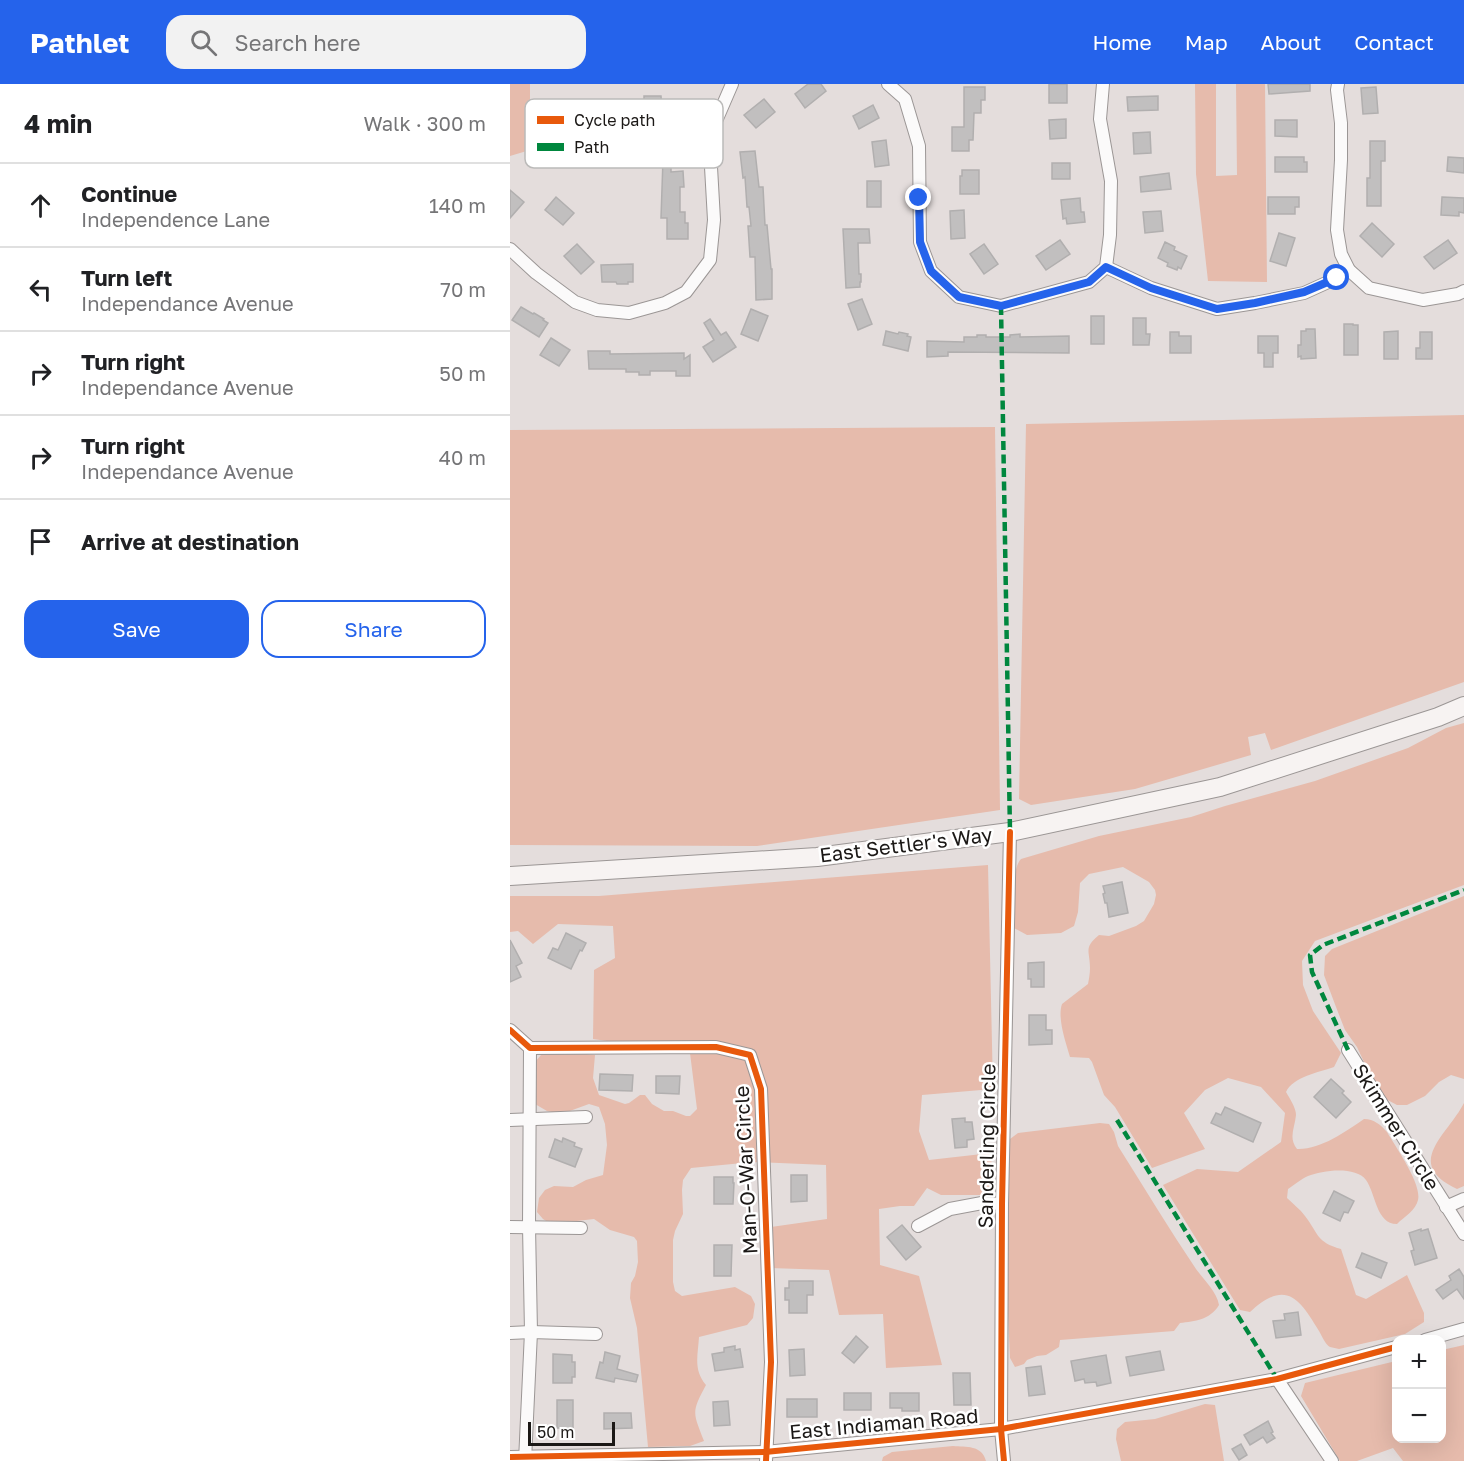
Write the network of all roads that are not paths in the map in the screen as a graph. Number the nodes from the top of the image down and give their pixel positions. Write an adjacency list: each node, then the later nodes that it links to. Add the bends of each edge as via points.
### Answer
1 (732, 84): 5 (street)
2 (888, 84): 8 (street, via 905,99 919,146 920,242 931,271 959,297 1001,306 1089,282)
3 (1102, 84): 8 (street, via 1100,119 1111,182)
4 (1338, 84): 9 (street, via 1341,160 1337,231)
5 (723, 105)
6 (711, 168): 7 (street, via 714,220 710,260 686,292 665,303 629,313 597,310 575,302)
7 (510, 249)
8 (1106, 267): 9 (street, via 1151,288 1217,309 1304,292)
9 (1349, 270): 11 (street, via 1369,288 1423,300)
10 (1464, 291): 11 (street)
11 (1448, 296): 12 (street)
12 (1464, 301)
13 (1464, 706): 14 (main road, East Settler's Way, via 1220,787)
14 (1010, 832): 15 (main road, East Settler's Way, via 818,857); 23 (street, Sanderling Circle)
15 (510, 876)
16 (510, 1030): 17 (street)
17 (530, 1048): 20 (street); 38 (street, Man-O-War Circle, via 716,1047 750,1055 761,1089 771,1362)
18 (1348, 1050): 24 (street, Skimmer Circle)
19 (585, 1117): 20 (street)
20 (530, 1119): 21 (street); 25 (street)
21 (510, 1120)
22 (1464, 1199): 24 (street)
23 (1002, 1204): 26 (street, via 950,1209); 37 (street, Sanderling Circle)
24 (1446, 1207): 29 (street, Skimmer Circle)
25 (529, 1226): 27 (street); 28 (street); 31 (street)
26 (918, 1226)
27 (510, 1227)
28 (581, 1228)
29 (1464, 1234)
30 (1464, 1329): 34 (street)
31 (531, 1332): 32 (street); 33 (street); 40 (street)
32 (510, 1333)
33 (596, 1334)
34 (1443, 1335)
35 (1392, 1348): 36 (street, East Indiaman Road)
36 (1277, 1379): 37 (street, East Indiaman Road); 42 (street)
37 (1002, 1429): 38 (street, East Indiaman Road); 41 (street, Sanderling Circle)
38 (766, 1456): 40 (street, East Indiaman Road)
39 (510, 1457): 40 (street, East Indiaman Road)
40 (525, 1459)
41 (1004, 1461)
42 (1332, 1461)

